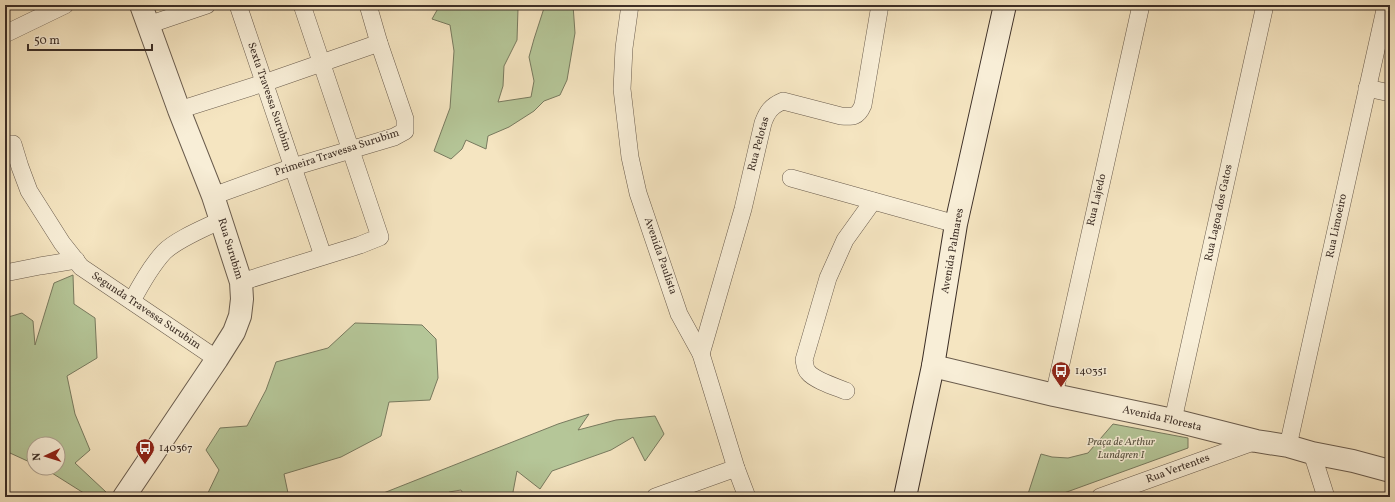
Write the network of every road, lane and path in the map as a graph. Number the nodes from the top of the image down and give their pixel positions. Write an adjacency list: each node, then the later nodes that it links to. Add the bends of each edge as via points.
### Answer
1 (65, 5): 14 (street)
2 (140, 5): 13 (street, Rua Surubim)
3 (207, 5): 13 (street)
4 (238, 5): 17 (street, Sexta Travessa Surubim)
5 (302, 5): 16 (street)
6 (368, 5): 15 (street, Primeira Travessa Surubim)
7 (630, 5): 34 (street, Avenida Paulista, via 622,89 630,157 638,193 679,314)
8 (880, 5): 34 (street, Rua Pelotas, via 860,112 850,117 841,116 782,101 768,112)
9 (1005, 5): 28 (street, Avenida Palmares)
10 (1141, 5): 38 (street, Rua Lajedo)
11 (1264, 5): 39 (street, Rua Lagoa dos Gatos)
12 (1386, 5): 18 (street, Rua Limoeiro)
13 (148, 25): 20 (street, Rua Surubim)
14 (5, 34)
15 (379, 43): 16 (street); 22 (street, Primeira Travessa Surubim, via 405,119 405,131 394,137)
16 (321, 64): 17 (street); 22 (street)
17 (264, 83): 20 (street); 23 (street, Sexta Travessa Surubim)
18 (1367, 88): 19 (street); 41 (street, Rua Limoeiro)
19 (1390, 93)
20 (179, 110): 25 (street, Rua Surubim)
21 (13, 144): 30 (street, Segunda Travessa Surubim, via 29,191 62,243)
22 (351, 149): 23 (street, Primeira Travessa Surubim); 29 (street, via 380,237)
23 (293, 167): 25 (street, Primeira Travessa Surubim); 29 (street, Sexta Travessa Surubim)
24 (791, 178): 26 (street)
25 (213, 196): 27 (street, Rua Surubim)
26 (873, 202): 28 (street); 37 (street, via 845,240 828,278 804,360 808,373)
27 (221, 220): 32 (street, Rua Surubim); 33 (street, via 165,251)
28 (956, 224): 36 (street, Avenida Palmares)
29 (323, 256): 32 (street)
30 (76, 260): 31 (street); 33 (street, Segunda Travessa Surubim, via 81,268)
31 (5, 273)
32 (241, 282): 35 (street, Rua Surubim, via 240,316)
33 (132, 301): 35 (street, Segunda Travessa Surubim)
34 (701, 354): 43 (street, Avenida Paulista)
35 (218, 359): 45 (street, Rua Surubim)
36 (934, 366): 38 (street, Avenida Floresta); 48 (street, Avenida Palmares)
37 (846, 391)
38 (1054, 395): 39 (street, Avenida Floresta)
39 (1173, 420): 40 (street, Avenida Floresta)
40 (1256, 441): 41 (street, Avenida Floresta); 49 (street, Rua Vertentes)
41 (1288, 446): 42 (street, Avenida Floresta)
42 (1312, 453): 44 (street, Avenida Floresta); 50 (street)
43 (736, 468): 46 (street); 47 (street, Avenida Paulista)
44 (1390, 471)
45 (124, 497)
46 (655, 497)
47 (747, 497)
48 (904, 497)
49 (1100, 497)
50 (1326, 497)

